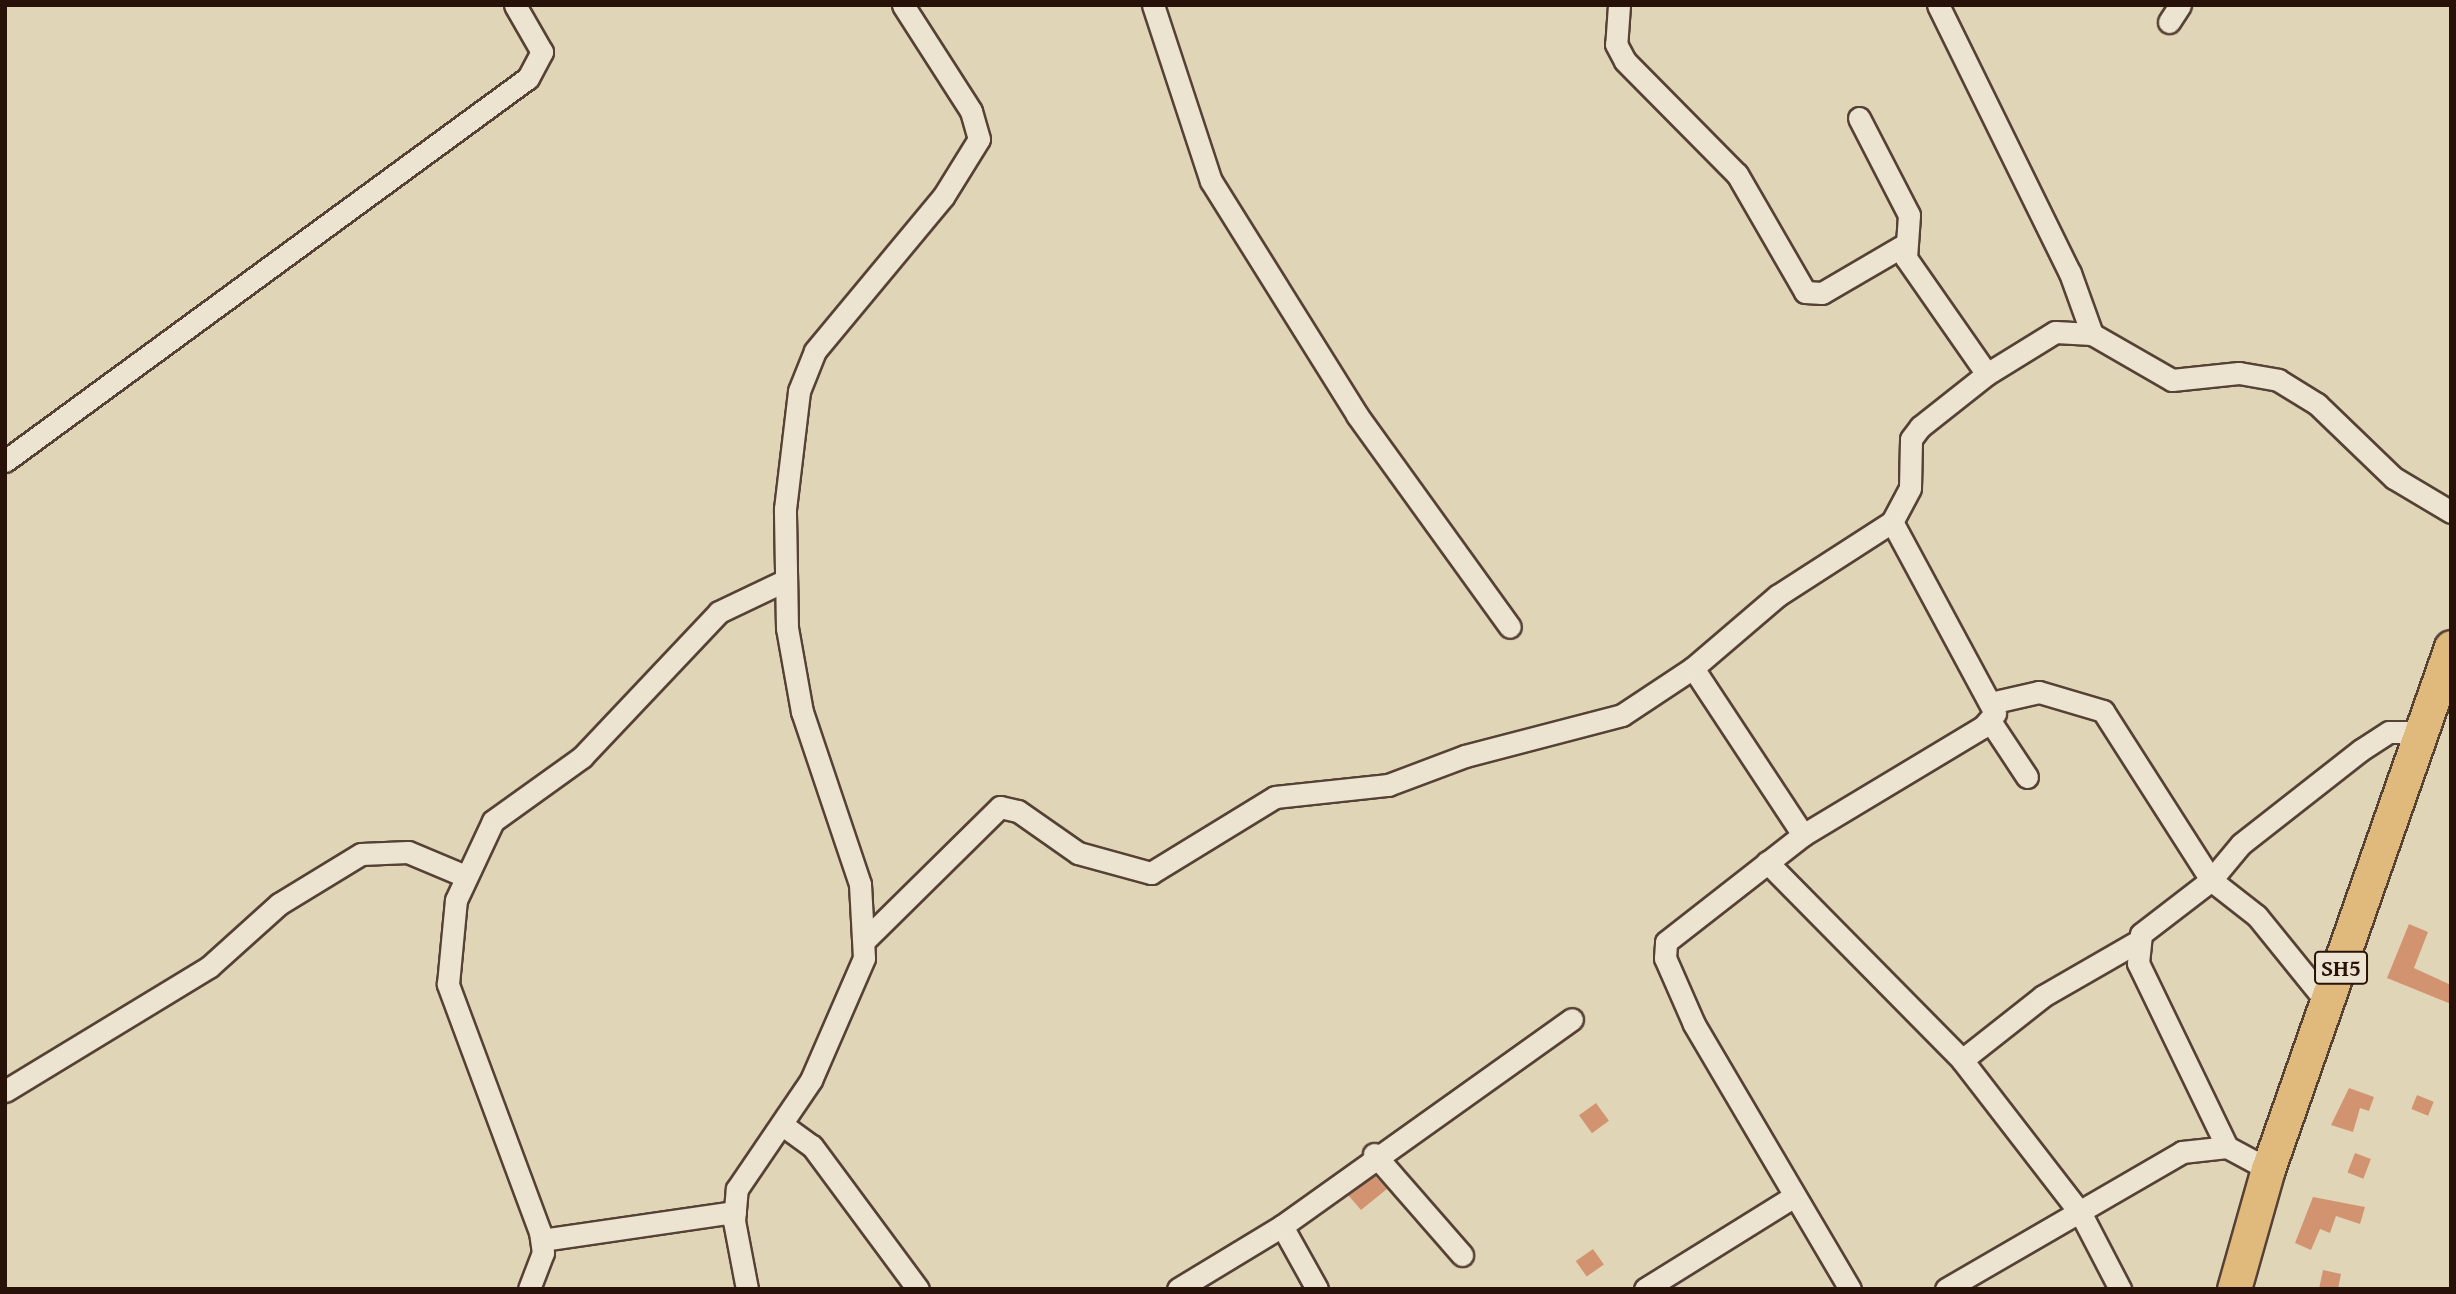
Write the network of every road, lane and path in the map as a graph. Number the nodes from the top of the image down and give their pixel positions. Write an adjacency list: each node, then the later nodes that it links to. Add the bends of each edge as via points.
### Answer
1 (515, 5): 10 (street, via 542,52 528,78)
2 (902, 5): 13 (street, via 971,111 979,139 943,197 808,362 789,464)
3 (1153, 5): 14 (street, via 1211,181 1357,415)
4 (1619, 5): 7 (street, via 1616,44 1625,61 1737,174 1805,292 1822,293)
5 (1938, 5): 8 (street, via 2070,273)
6 (1859, 118): 7 (street, via 1909,215)
7 (1904, 244): 9 (street, via 1906,258)
8 (2092, 334): 9 (street, via 2055,332); 11 (street, via 2172,380 2239,373 2278,380 2317,404 2394,478)
9 (1987, 374): 12 (street, via 1911,439 1910,488)
10 (5, 461)
11 (2451, 512)
12 (1892, 522): 16 (street, via 1777,596); 17 (street)
13 (784, 581): 22 (street, via 708,622 571,768 494,821); 24 (street, via 798,696 855,866)
14 (1510, 627)
15 (2451, 648): 18 (main road, SH5)
16 (1693, 668): 20 (street); 24 (street, via 1622,715 1567,733 1465,755 1388,785 1275,797 1151,873 1078,853 1018,811 1000,807)
17 (1992, 712): 19 (street); 20 (street); 23 (street, via 2039,692 2103,711)
18 (2417, 732): 23 (street, via 2389,732 2361,750 2241,844); 26 (main road, SH5)
19 (2027, 777)
20 (1803, 835): 21 (street)
21 (1767, 862): 28 (street); 34 (street, via 1675,929 1665,958 1694,1024)
22 (465, 876): 29 (street, via 408,852 361,854 290,896 209,967); 38 (street, via 450,926 448,984)
23 (2211, 880): 25 (street); 26 (street, via 2257,916)
24 (864, 941): 30 (street, via 857,984)
25 (2135, 943): 28 (street, via 2043,996); 31 (street, via 2138,963)
26 (2329, 1005): 33 (main road, SH5)
27 (1572, 1018): 32 (street)
28 (1962, 1060): 36 (street)
29 (5, 1091)
30 (784, 1126): 35 (street, via 743,1179); 42 (street, via 812,1146)
31 (2227, 1147): 33 (street); 36 (street, via 2182,1152)
32 (1374, 1154): 37 (street); 39 (street)
33 (2268, 1169): 49 (main road, SH5)
34 (1793, 1197): 45 (street); 46 (street)
35 (735, 1212): 38 (street); 41 (street)
36 (2081, 1214): 47 (street); 48 (street)
37 (1282, 1226): 43 (street); 44 (street)
38 (542, 1240): 40 (street)
39 (1462, 1255)
40 (529, 1289)
41 (747, 1289)
42 (918, 1289)
43 (1178, 1289)
44 (1317, 1289)
45 (1645, 1289)
46 (1850, 1289)
47 (1946, 1289)
48 (2120, 1289)
49 (2234, 1289)

